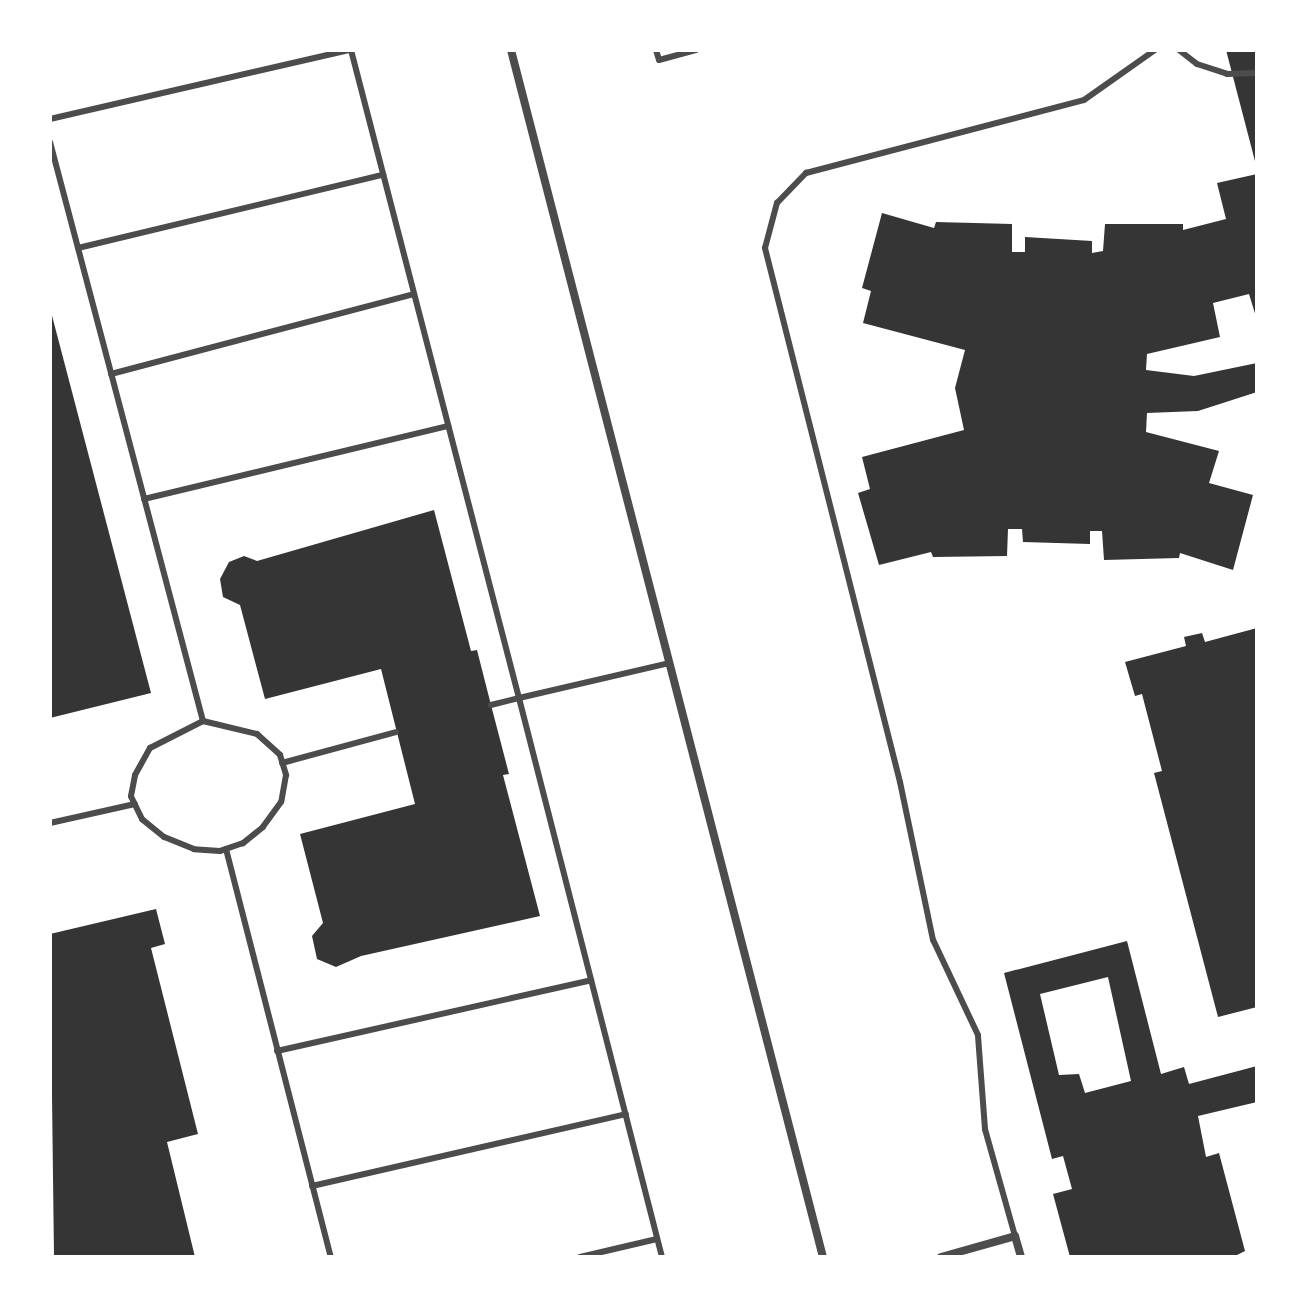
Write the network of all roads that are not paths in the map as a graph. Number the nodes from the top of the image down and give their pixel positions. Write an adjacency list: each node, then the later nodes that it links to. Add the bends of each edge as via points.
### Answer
1 (350, 50): 8 (lane); 10 (lane)
2 (511, 50): 16 (street)
3 (656, 50): 4 (lane, via 659,60)
4 (696, 50)
5 (1155, 50): 29 (lane, via 1084,100 806,173 777,203 765,248 900,782 933,940 978,1035 985,1129)
6 (1179, 50): 7 (lane, via 1197,64 1227,74)
7 (1257, 73)
8 (50, 119)
9 (50, 142): 11 (lane)
10 (383, 175): 11 (lane); 12 (lane)
11 (78, 248): 13 (lane)
12 (414, 294): 13 (lane); 14 (lane)
13 (111, 374): 15 (lane)
14 (448, 426): 15 (lane); 17 (lane)
15 (144, 499): 19 (lane)
16 (670, 663): 17 (lane); 34 (street)
17 (519, 698): 18 (lane); 25 (lane)
18 (491, 705)
19 (203, 721): 21 (lane, via 257,734); 22 (lane, via 150,748 135,775)
20 (396, 732): 21 (lane)
21 (282, 763): 24 (lane, via 286,775 281,802 253,835)
22 (135, 804): 23 (lane); 24 (lane, via 142,819 164,837 194,849)
23 (50, 823)
24 (226, 849): 26 (lane)
25 (591, 980): 26 (lane); 27 (lane)
26 (277, 1051): 28 (lane)
27 (626, 1114): 28 (lane); 30 (lane)
28 (312, 1186): 31 (lane)
29 (1015, 1236): 35 (street); 36 (street)
30 (657, 1239): 32 (lane); 33 (lane)
31 (331, 1257)
32 (580, 1257)
33 (662, 1257)
34 (823, 1257)
35 (941, 1257)
36 (1021, 1257)

